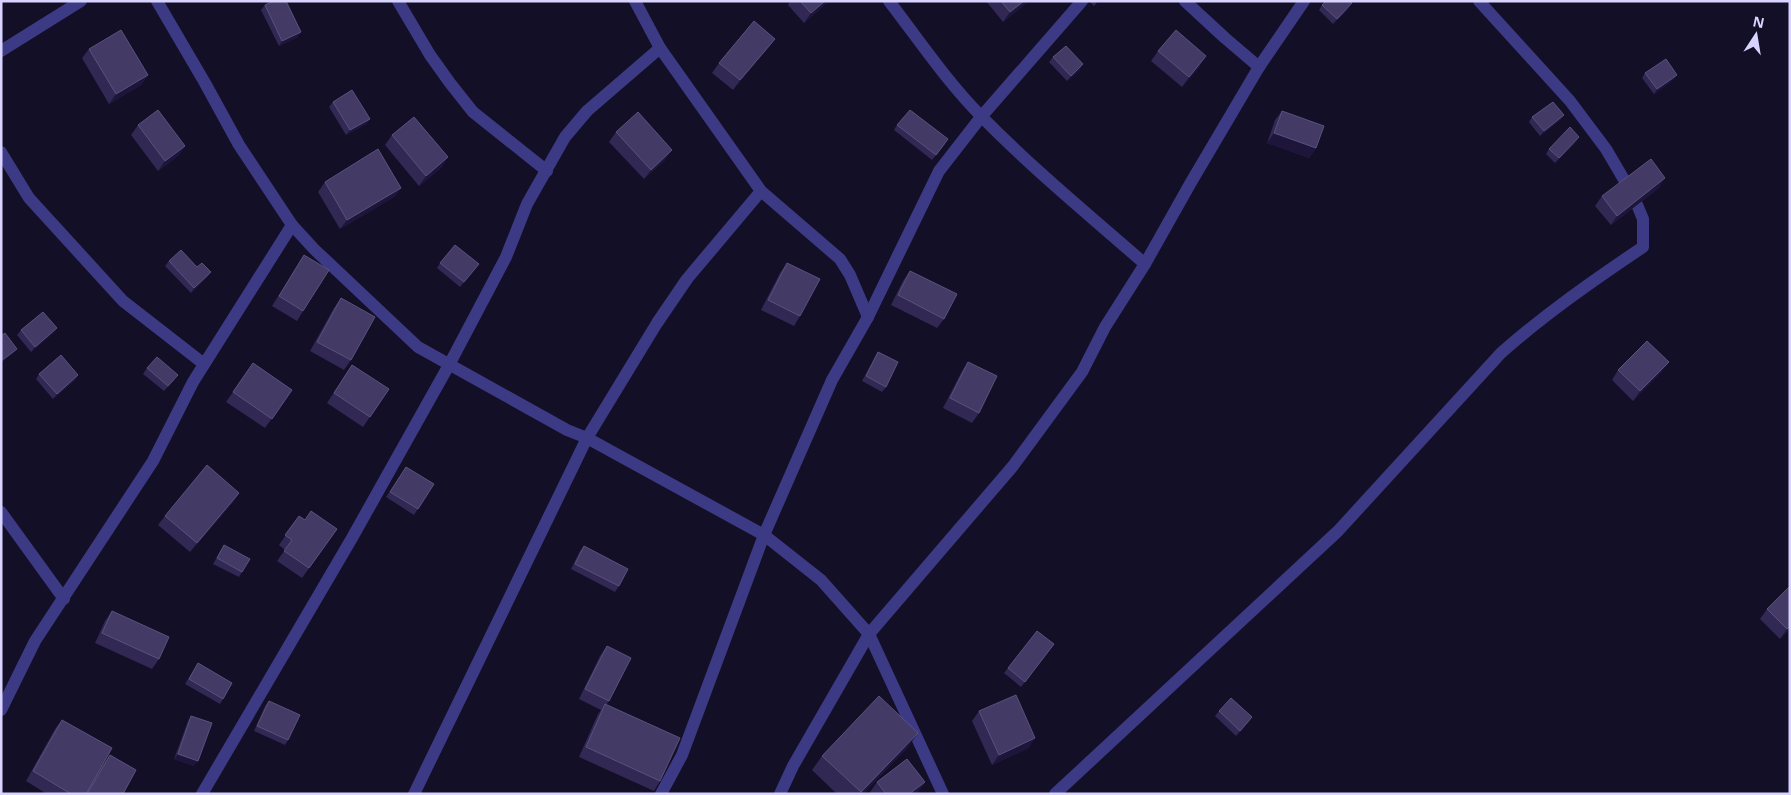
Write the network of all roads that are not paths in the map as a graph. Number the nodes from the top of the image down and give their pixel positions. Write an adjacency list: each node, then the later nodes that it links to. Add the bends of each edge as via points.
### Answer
1 (81, 1): 11 (street)
2 (157, 1): 17 (street, via 239,145)
3 (398, 1): 15 (street, via 430,55 473,112)
4 (635, 1): 10 (street)
5 (889, 1): 13 (street, via 951,83)
6 (1082, 1): 13 (street)
7 (1185, 1): 12 (street)
8 (1304, 1): 12 (street)
9 (1479, 1): 33 (street, via 1570,101 1606,149 1643,219 1643,247 1526,331 1501,353 1338,531)
10 (660, 48): 15 (street, via 587,111 565,137); 16 (street)
11 (1, 52)
12 (1259, 67): 18 (street)
13 (981, 116): 18 (street); 19 (street, via 939,171)
14 (1, 152): 20 (street, via 29,198 123,301)
15 (547, 171): 21 (street, via 527,204 506,257)
16 (761, 191): 19 (street, via 840,259); 22 (street, via 686,279)
17 (292, 226): 20 (street); 21 (street, via 418,347)
18 (1146, 264): 26 (street, via 1105,327 1082,372 1013,466)
19 (868, 317): 24 (street, via 832,380)
20 (204, 364): 25 (street, via 152,460)
21 (450, 364): 22 (street); 28 (street)
22 (587, 438): 24 (street); 29 (street)
23 (1, 512): 25 (street)
24 (764, 535): 26 (street, via 821,580); 30 (street, via 682,755)
25 (64, 599): 27 (street, via 35,641)
26 (869, 634): 31 (street); 32 (street)
27 (1, 710)
28 (202, 794)
29 (414, 794)
30 (661, 794)
31 (780, 794)
32 (943, 794)
33 (1055, 794)

